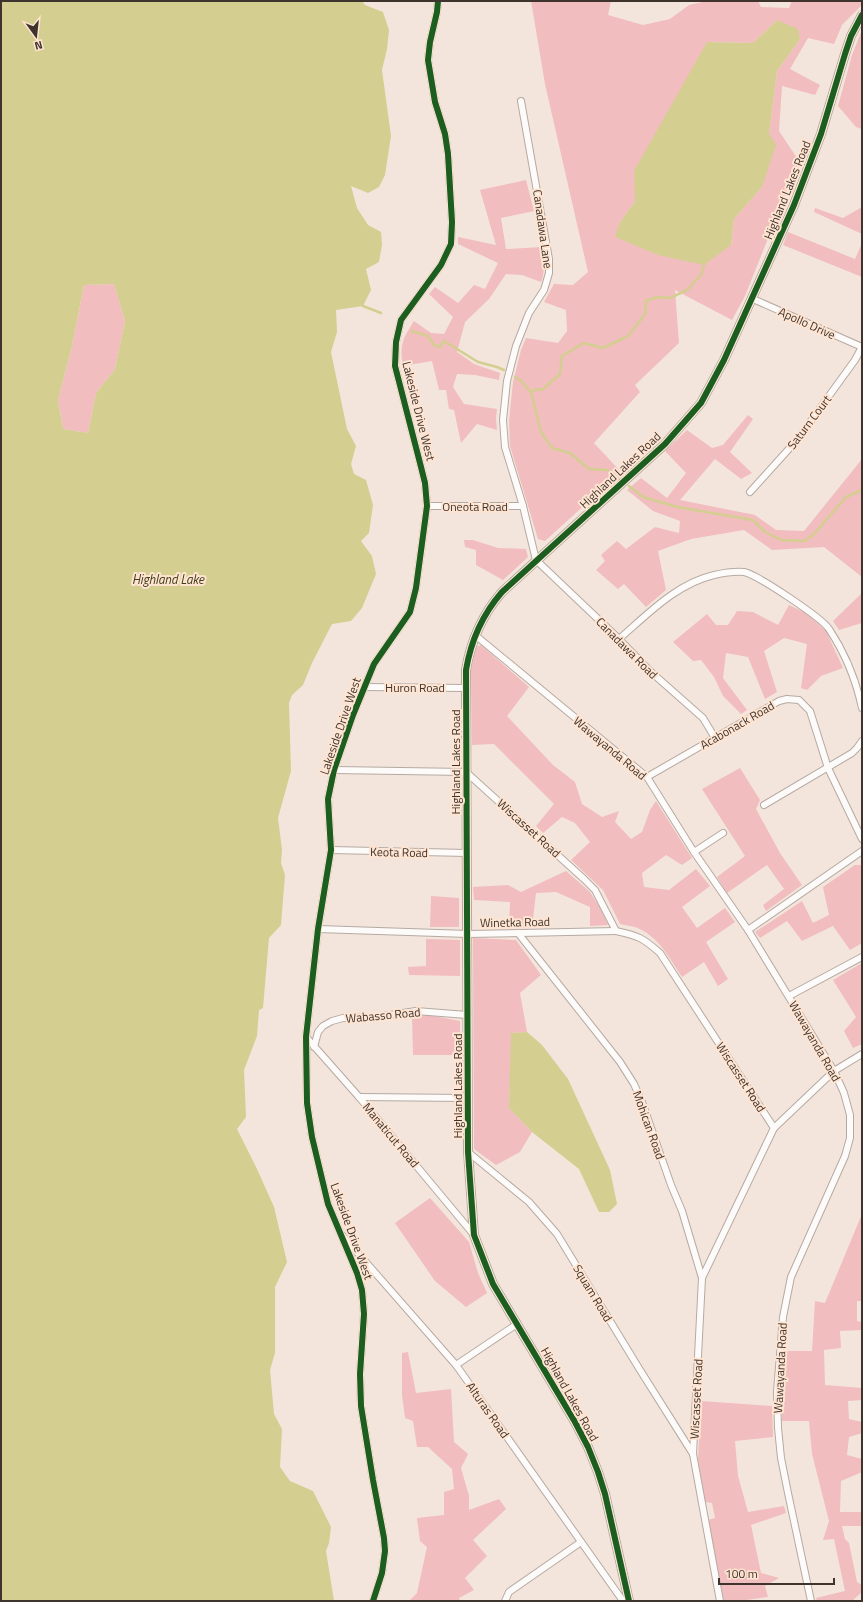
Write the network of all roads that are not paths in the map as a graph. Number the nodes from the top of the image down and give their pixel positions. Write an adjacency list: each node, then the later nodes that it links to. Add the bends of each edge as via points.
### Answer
1 (438, 1): 7 (street, Lakeside Drive West, via 428,60 448,154 451,244 441,265 401,320 394,353 394,366 425,483)
2 (862, 15): 4 (street, Highland Lakes Road, via 845,54 810,165)
3 (521, 101): 8 (street, Canadawa Lane, via 549,266 544,290 529,313 516,346 507,381 503,420 505,447)
4 (753, 299): 5 (street, Apollo Drive); 9 (street, Highland Lakes Road, via 701,403 665,444)
5 (862, 347): 6 (street, Saturn Court, via 797,440)
6 (750, 492)
7 (427, 506): 8 (street, Oneota Road); 12 (street, Lakeside Drive West, via 416,588 410,612 374,664)
8 (523, 506): 9 (street, Canadawa Lane)
9 (536, 560): 10 (street, Highland Lakes Road, via 493,603); 11 (street, Canadawa Road)
10 (475, 635): 13 (street, Highland Lakes Road, via 466,670); 20 (street, Wawayanda Road)
11 (619, 639): 14 (street, via 675,592 694,581 713,575 744,572 768,583 829,628 850,669); 15 (street, Canadawa Road, via 651,672 703,718)
12 (365, 687): 13 (street, Huron Road); 18 (street, Lakeside Drive West)
13 (466, 688): 19 (street, Highland Lakes Road)
14 (862, 708)
15 (715, 738): 17 (street, Acabonack Road, via 779,701 788,698 799,700 807,707 812,717); 20 (street, Acabonack Road)
16 (862, 741): 17 (street, via 857,748)
17 (828, 768): 21 (street); 23 (street, Acabonack Road)
18 (334, 770): 19 (street); 24 (street, Lakeside Drive West, via 328,799)
19 (466, 772): 27 (street, Highland Lakes Road); 30 (street, Wiscasset Road, via 595,890)
20 (647, 777): 26 (street, Wawayanda Road)
21 (764, 805)
22 (723, 833): 26 (street)
23 (862, 839)
24 (331, 850): 27 (street, Keota Road); 28 (street, Lakeside Drive West)
25 (862, 851): 29 (street)
26 (694, 852): 29 (street, Wawayanda Road)
27 (467, 853): 32 (street, Highland Lakes Road)
28 (318, 928): 32 (street, Winetka Road); 36 (street, Lakeside Drive West)
29 (748, 930): 34 (street, Wawayanda Road)
30 (616, 931): 31 (street, Winetka Road); 42 (street, Wiscasset Road, via 637,935 660,953)
31 (518, 933): 32 (street, Winetka Road); 46 (street, Mohican Road, via 620,1062 634,1084 682,1211)
32 (468, 934): 35 (street, Highland Lakes Road)
33 (862, 956): 34 (street)
34 (789, 996): 39 (street, Wawayanda Road)
35 (467, 1015): 37 (street, Wabasso Road, via 416,1011 377,1017 342,1018 323,1026 318,1032); 41 (street, Highland Lakes Road)
36 (306, 1037): 37 (street, Manaticut Road); 44 (street, Lakeside Drive West, via 307,1103 312,1137 328,1204)
37 (314, 1046): 40 (street, Manaticut Road)
38 (862, 1054): 39 (street)
39 (834, 1072): 42 (street); 56 (street, Wawayanda Road, via 844,1093 850,1115 850,1138 845,1156 791,1277 783,1317 777,1392 781,1458)
40 (359, 1097): 41 (street); 45 (street, Manaticut Road)
41 (468, 1098): 43 (street, Highland Lakes Road)
42 (774, 1128): 46 (street, Wiscasset Road)
43 (468, 1152): 45 (street, Highland Lakes Road); 49 (street, Squam Road, via 529,1202 557,1234)
44 (339, 1231): 48 (street, Alturas Road); 51 (street, Lakeside Drive West, via 362,1290 364,1314 360,1374 361,1406 385,1552 382,1573)
45 (474, 1235): 47 (street, Highland Lakes Road, via 493,1284)
46 (702, 1278): 49 (street, Wiscasset Road)
47 (517, 1324): 48 (street); 54 (street, Highland Lakes Road, via 575,1422 598,1472)
48 (456, 1364): 50 (street, Alturas Road)
49 (693, 1454): 55 (street, Wiscasset Road)
50 (581, 1542): 52 (street, via 508,1592); 53 (street, Alturas Road)
51 (373, 1601)
52 (505, 1601)
53 (623, 1601)
54 (629, 1601)
55 (720, 1601)
56 (811, 1601)

